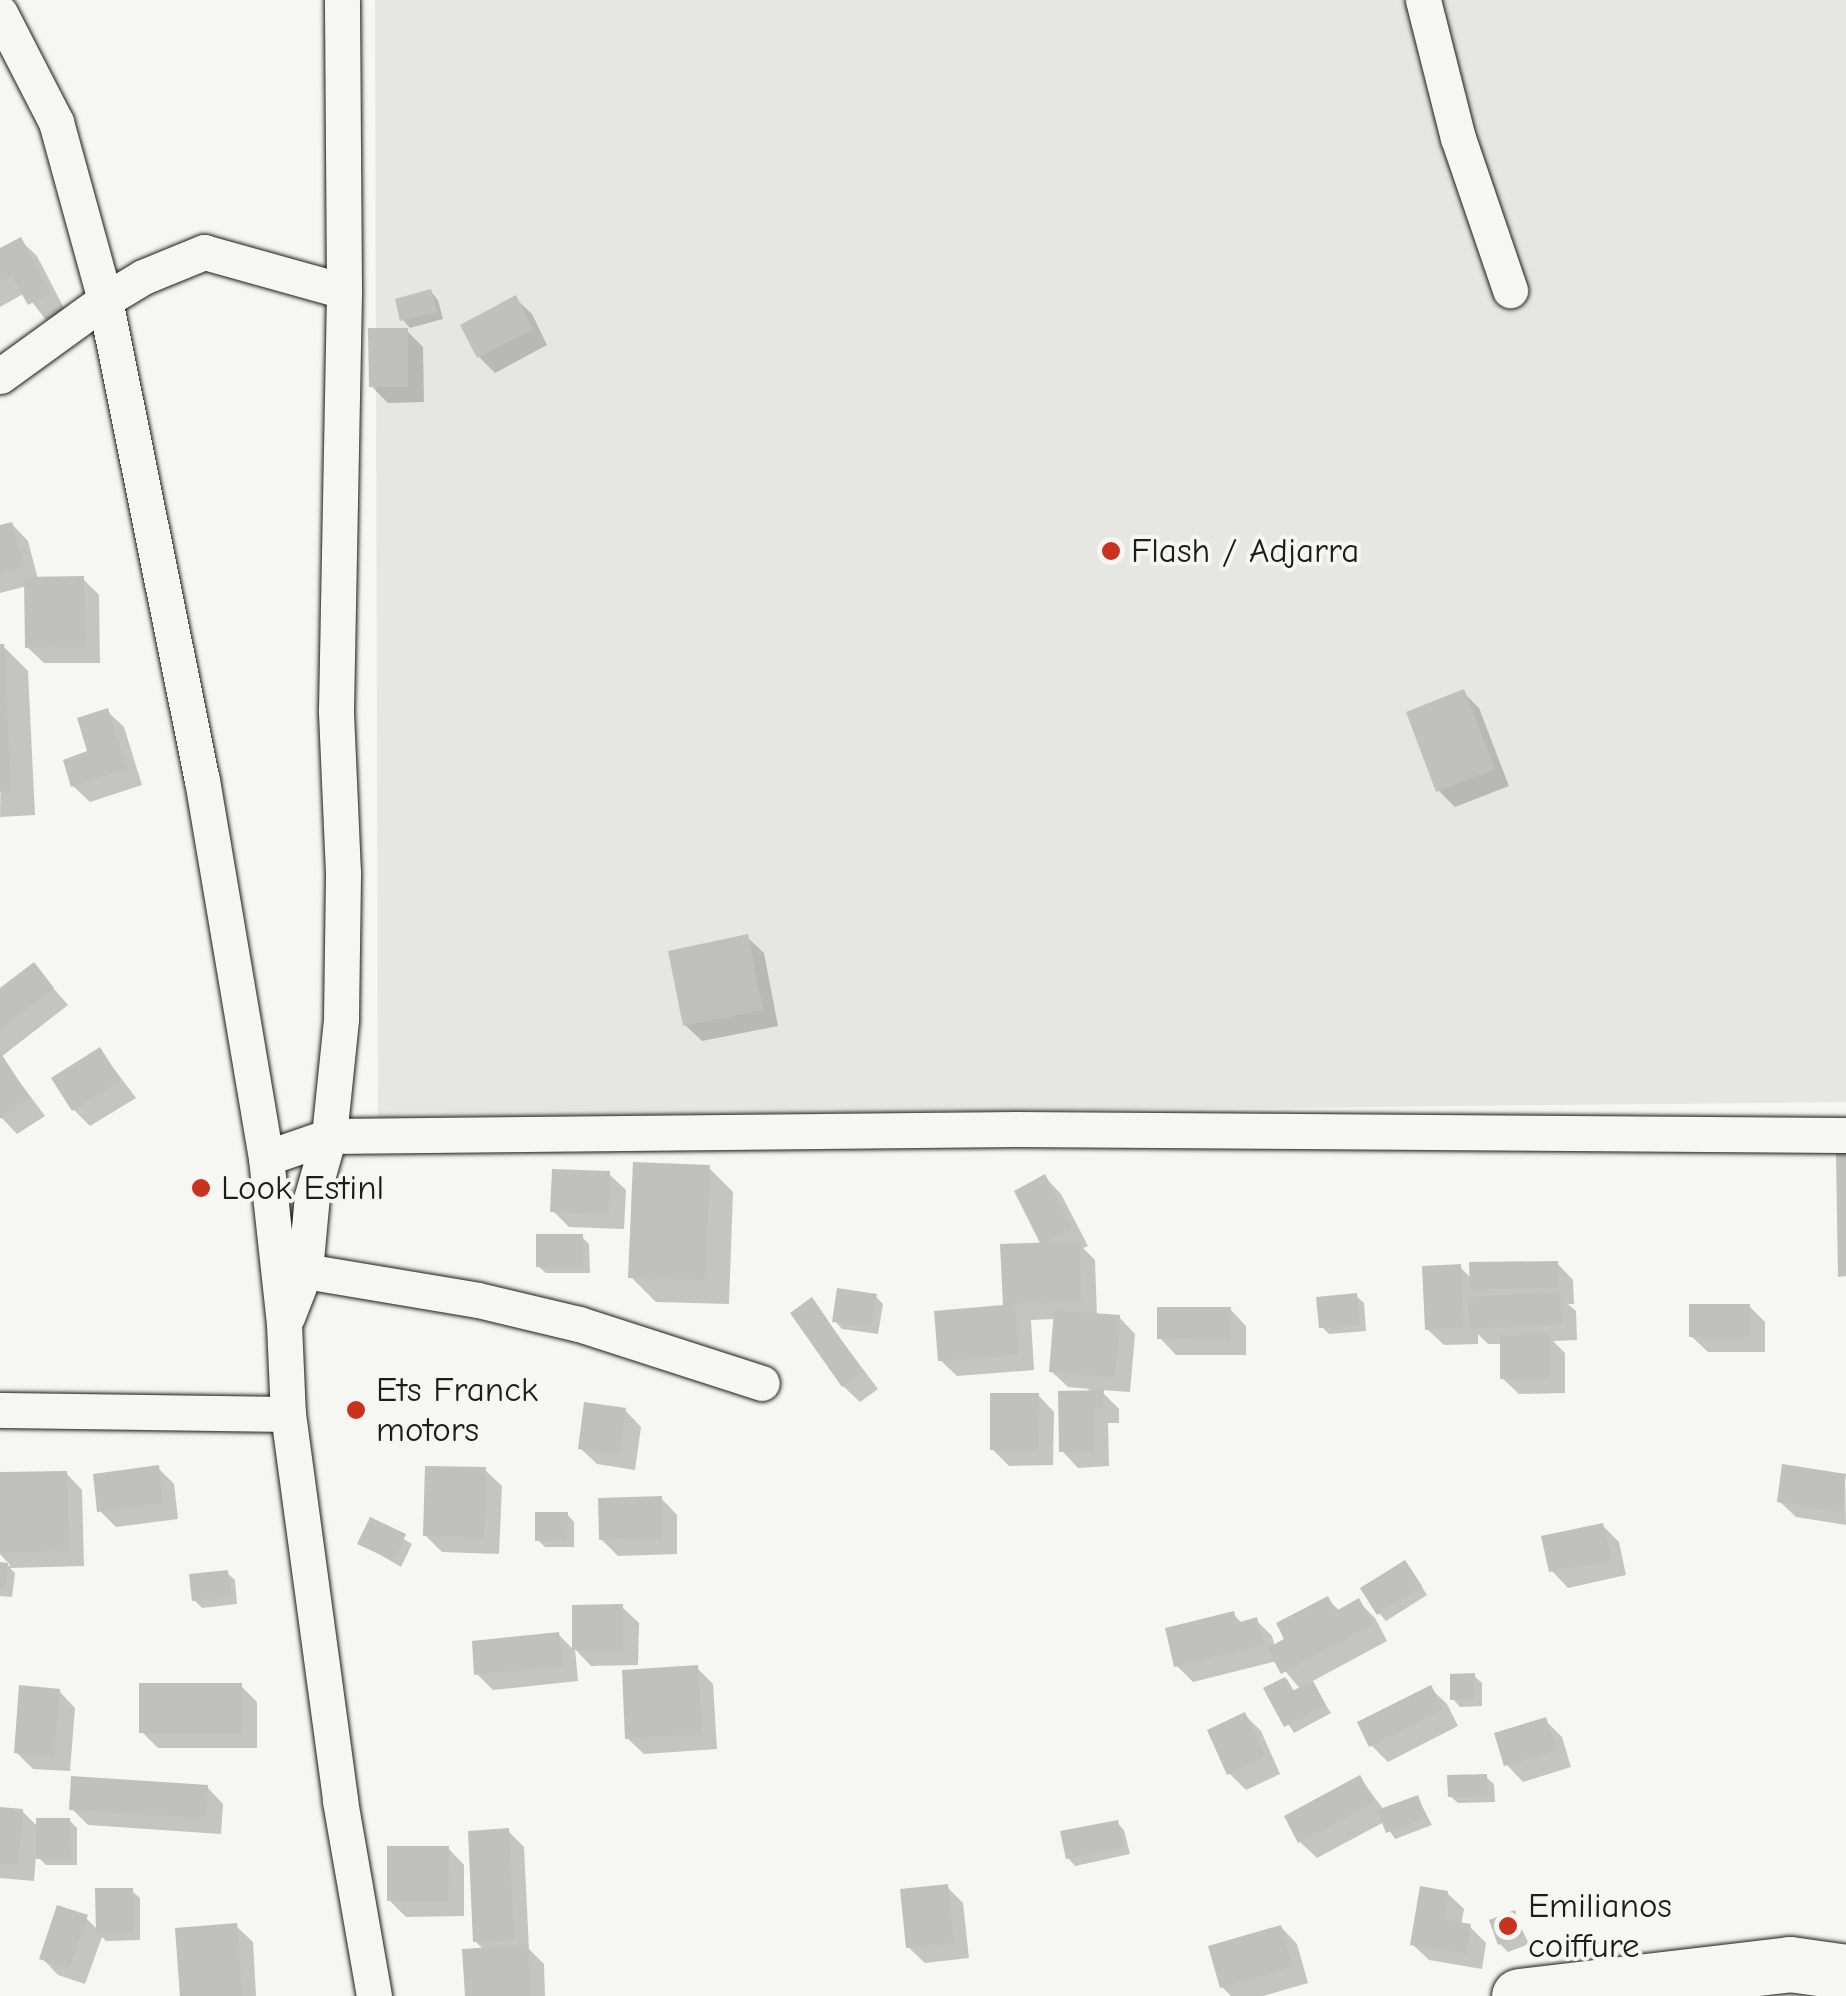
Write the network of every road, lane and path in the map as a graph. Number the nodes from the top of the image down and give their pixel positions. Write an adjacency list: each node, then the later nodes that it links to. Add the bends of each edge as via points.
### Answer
1 (342, 0): 5 (street)
2 (1424, 0): 4 (street, via 1458,138)
3 (0, 13): 6 (street, via 56,122)
4 (1510, 290)
5 (344, 291): 6 (street, via 204,252); 9 (street, via 336,710 344,873)
6 (105, 300): 7 (street); 10 (street, via 202,780)
7 (0, 376)
8 (1846, 1135): 9 (street, via 1016,1129)
9 (329, 1136): 10 (street); 11 (street, via 312,1196)
10 (266, 1158): 12 (street)
11 (306, 1271): 12 (street); 13 (street, via 578,1324)
12 (284, 1324): 15 (street)
13 (762, 1383)
14 (0, 1410): 15 (street)
15 (288, 1414): 17 (street, via 340,1801)
16 (1846, 1972): 18 (main road, via 1790,1964)
17 (374, 1996)
18 (1518, 1996)

